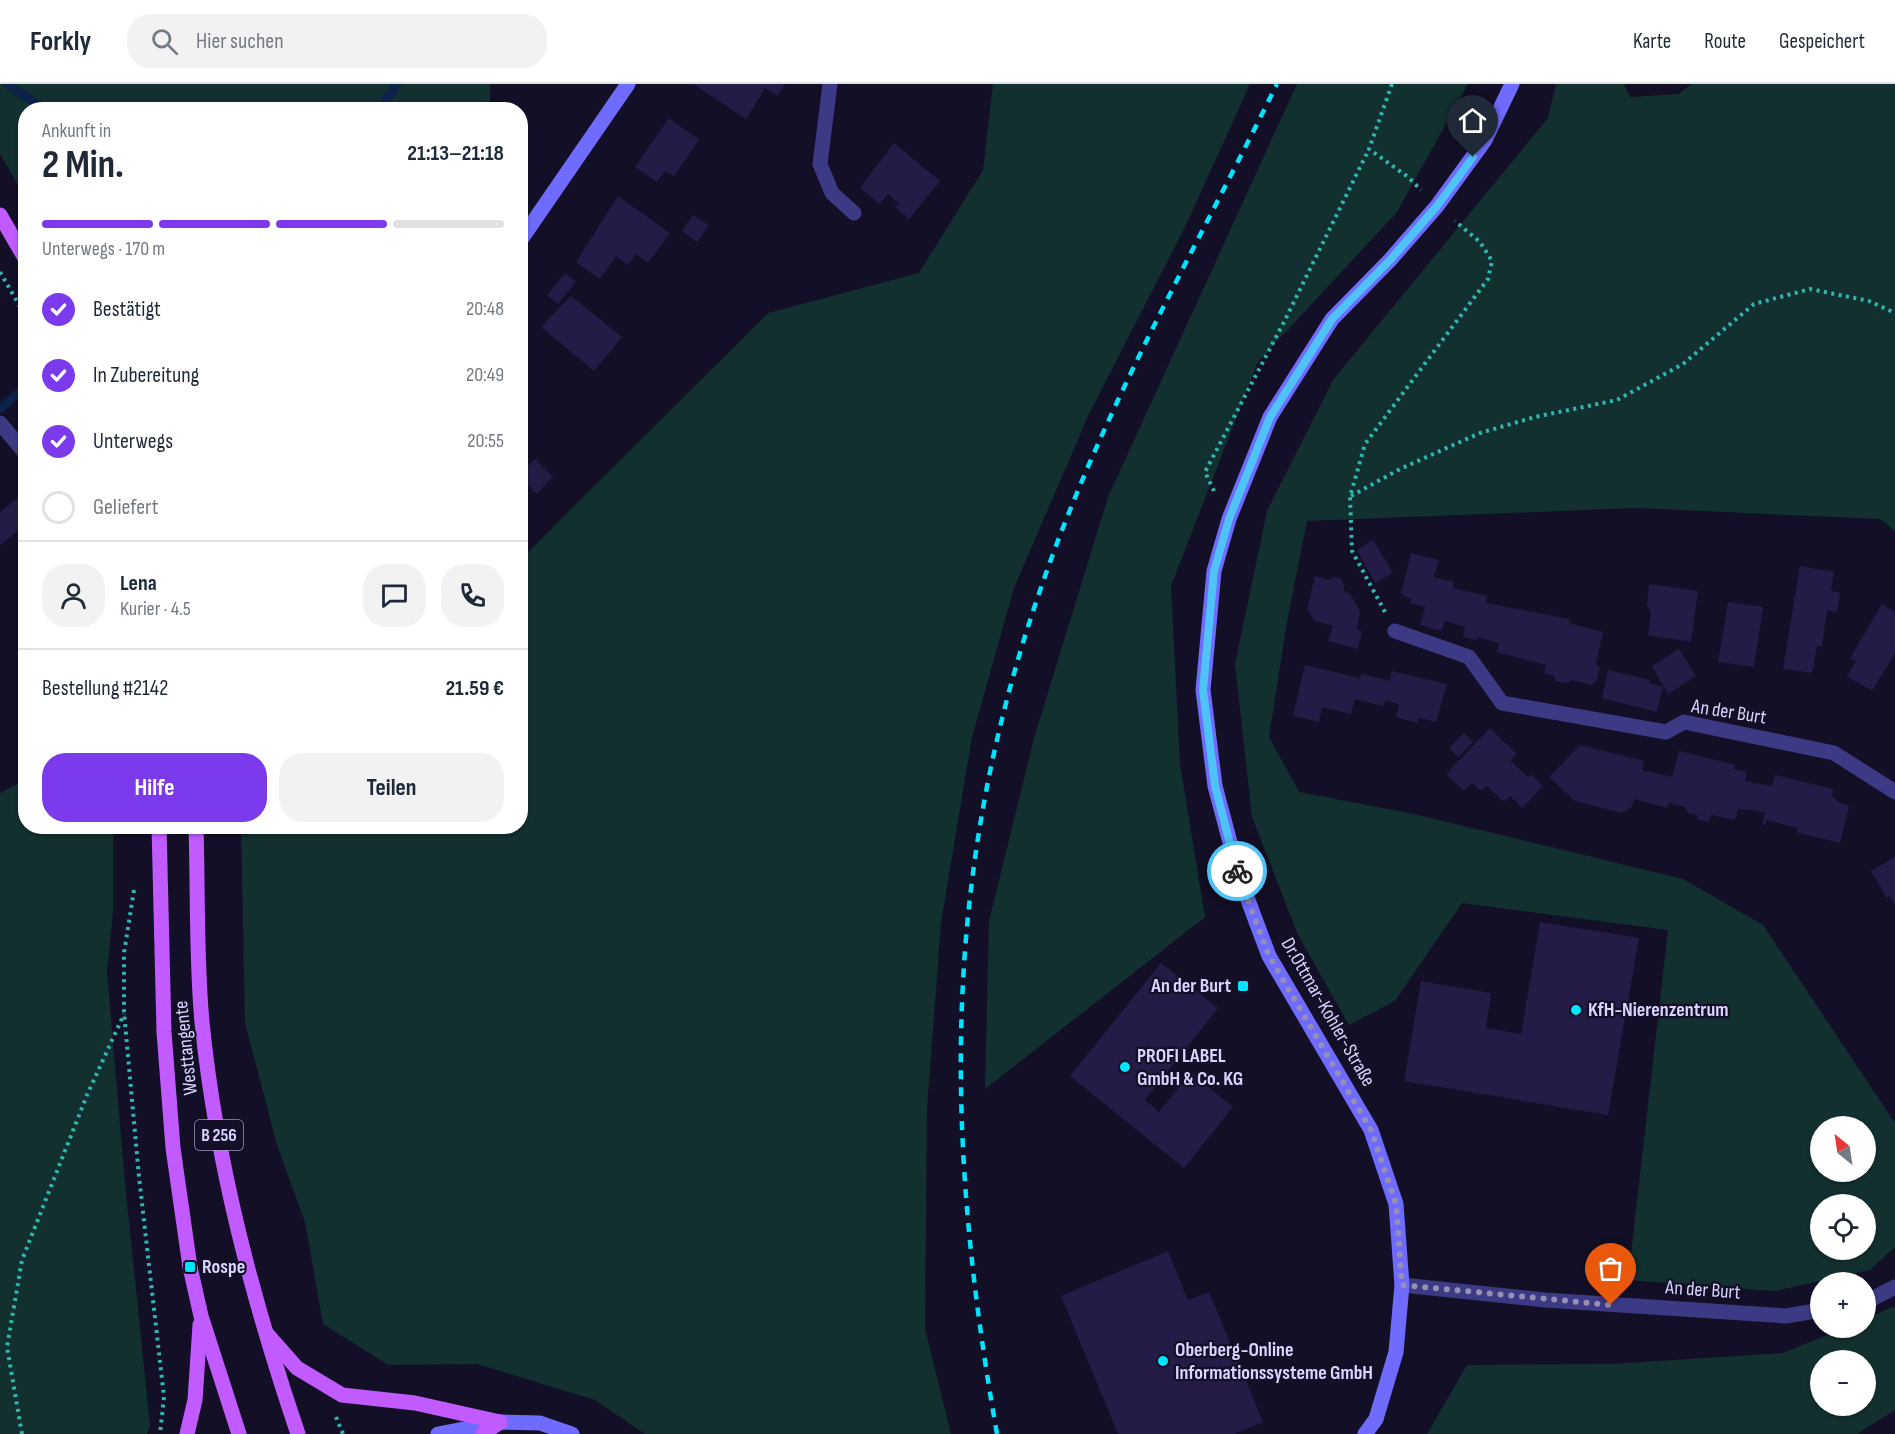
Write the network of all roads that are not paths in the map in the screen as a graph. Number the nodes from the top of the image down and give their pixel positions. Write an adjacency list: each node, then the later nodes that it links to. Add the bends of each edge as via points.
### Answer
1 (628, 84): 6 (street)
2 (830, 84): 4 (street, via 820,164 832,193)
3 (1512, 84): 14 (street, Dr.Ottmar-Kohler-Straße, via 1485,140 1437,206 1332,319 1270,417 1229,519 1214,571 1203,690 1215,786 1239,876 1269,956 1371,1130 1396,1204)
4 (854, 213)
5 (0, 215): 7 (main road)
6 (528, 229)
7 (18, 246)
8 (4, 429): 9 (street)
9 (18, 444)
10 (1395, 631): 11 (street, An der Burt, via 1469,657 1502,703 1666,732 1684,722 1834,753)
11 (1895, 792)
12 (159, 834): 18 (main road, Westtangente / B 256, via 164,1032 173,1148)
13 (196, 834): 19 (main road, Westtangente / B 256, via 202,1021 215,1118)
14 (1402, 1285): 17 (street, An der Burt, via 1545,1300 1786,1316); 27 (street, Dr.Ottmar-Kohler-Straße, via 1396,1352 1376,1419)
15 (1895, 1287): 16 (street)
16 (1876, 1297)
17 (1810, 1312)
18 (201, 1316): 21 (main road, B 256, via 195,1400); 22 (main road, Westtangente / B 256)
19 (262, 1328): 20 (main road, via 297,1368 342,1395 415,1403); 23 (main road, Westtangente / B 256)
20 (500, 1422): 24 (street); 25 (main road); 26 (street, via 540,1423)
21 (187, 1434)
22 (239, 1434)
23 (298, 1434)
24 (438, 1434)
25 (483, 1434)
26 (572, 1434)
27 (1365, 1434)

